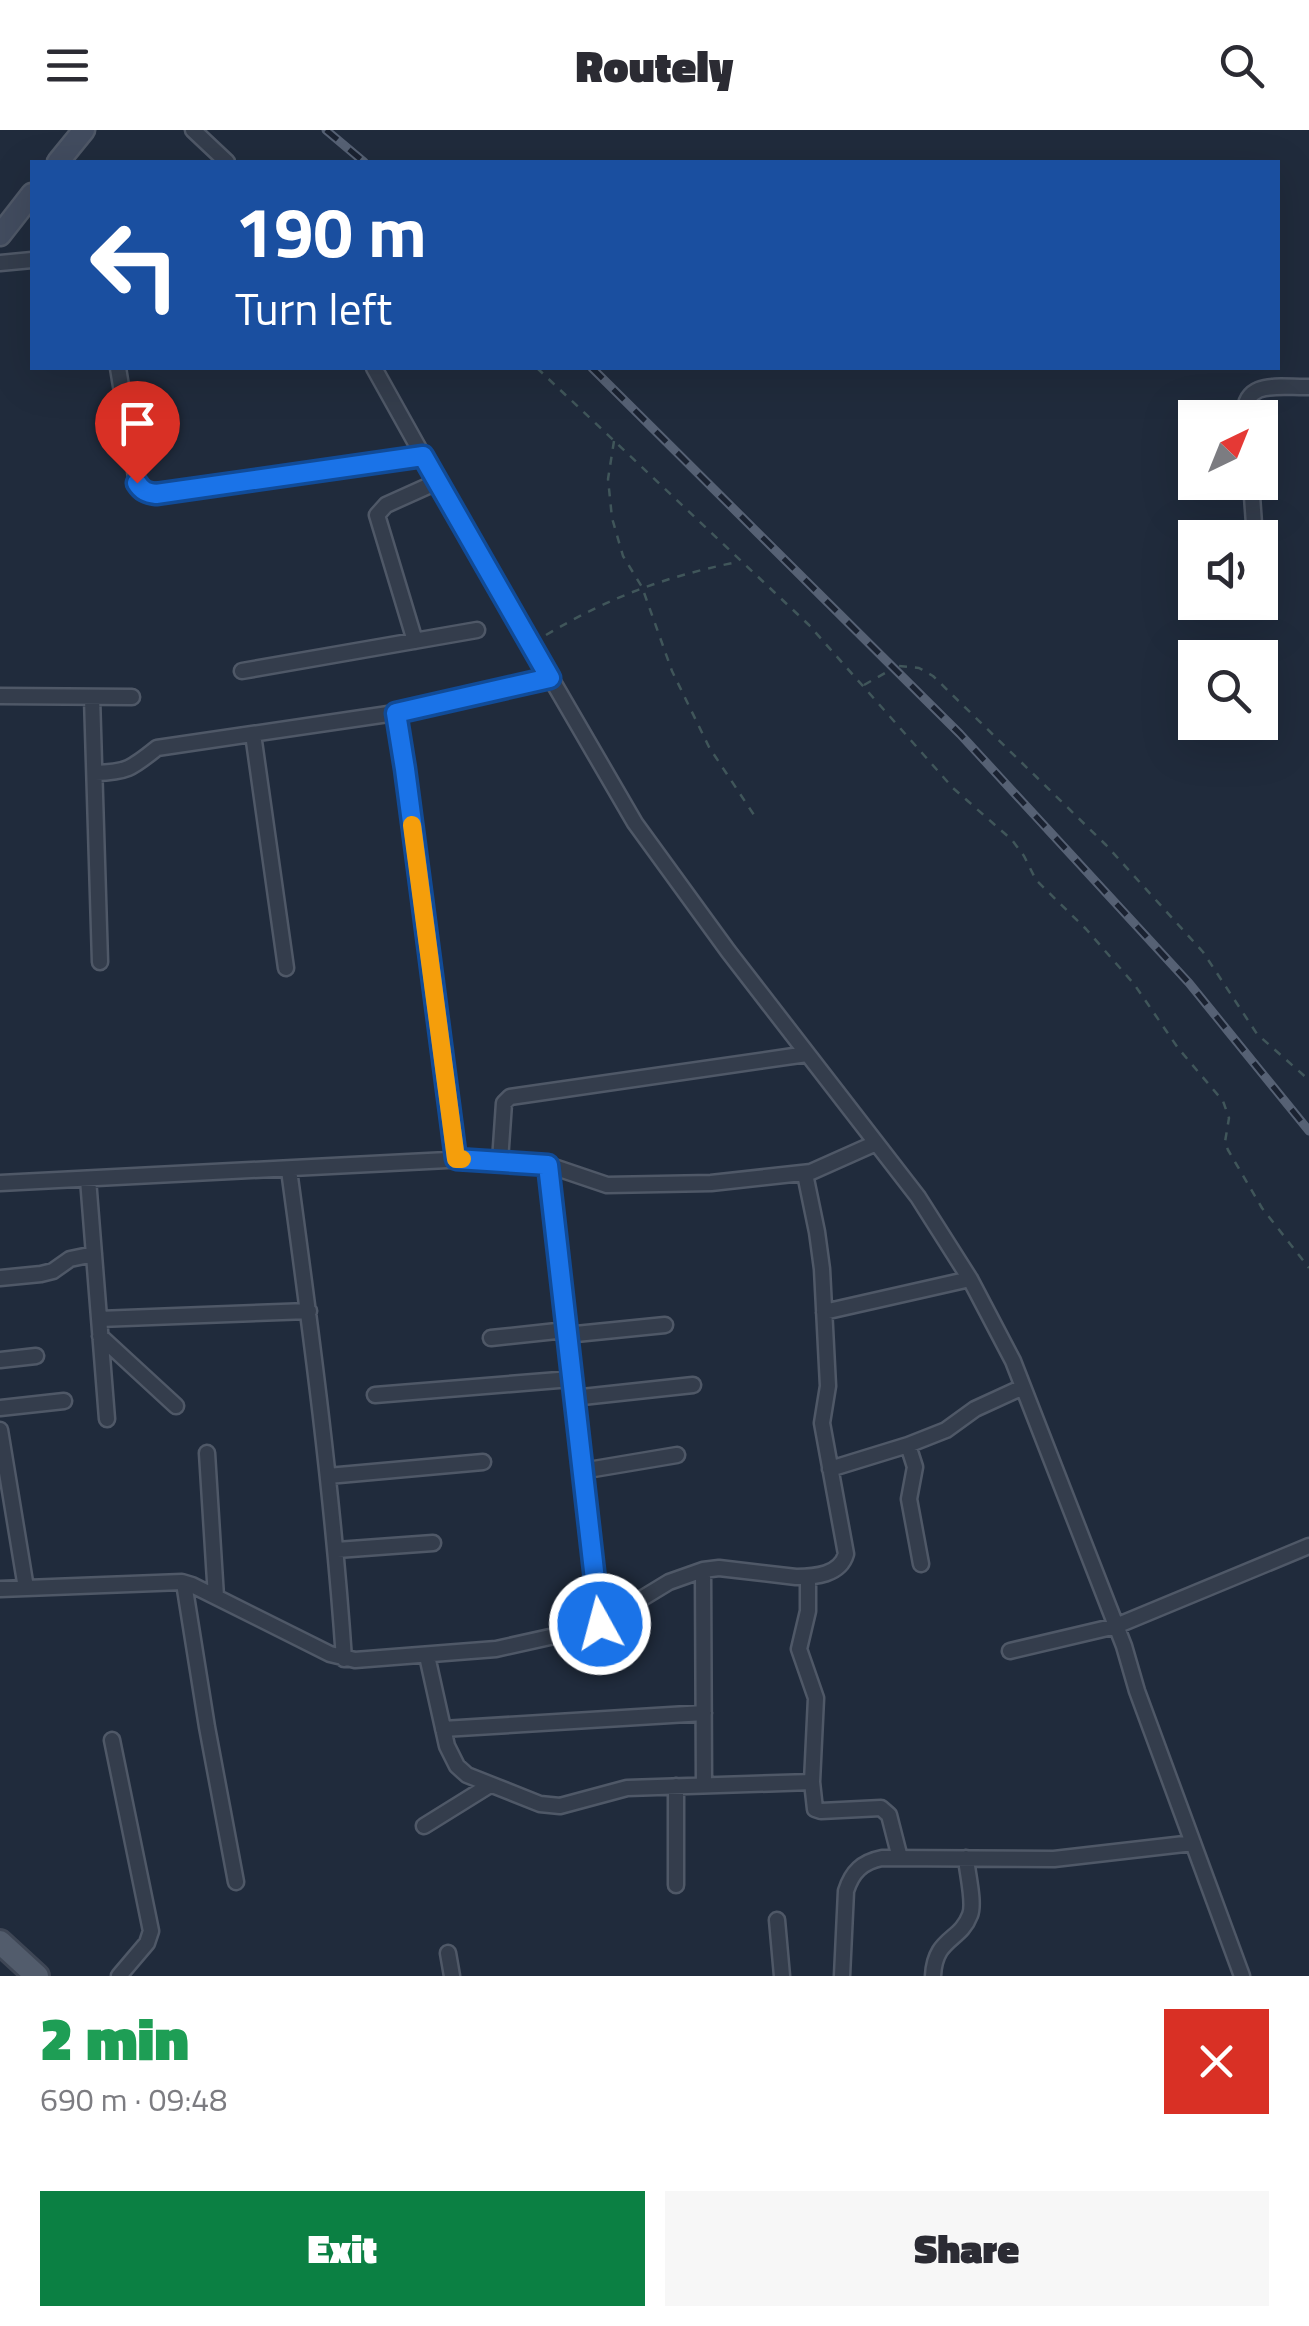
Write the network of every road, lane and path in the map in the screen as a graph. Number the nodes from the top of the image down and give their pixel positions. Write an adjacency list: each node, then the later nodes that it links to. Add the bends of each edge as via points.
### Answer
1 (84, 130): 3 (main road)
2 (193, 130): 4 (street)
3 (60, 160)
4 (225, 160)
5 (30, 197): 6 (main road)
6 (0, 235)
7 (30, 260): 8 (street)
8 (0, 263)
9 (118, 370): 15 (street, via 137,483 148,494)
10 (375, 370): 15 (street)
11 (539, 370): 14 (path)
12 (1309, 386): 13 (street, via 1260,388)
13 (1247, 400)
14 (614, 440): 17 (path); 18 (path, via 612,518)
15 (423, 456): 16 (street)
16 (437, 482): 20 (street, via 377,514); 21 (street)
17 (741, 562): 18 (path); 26 (path)
18 (642, 586): 21 (path); 33 (path, via 672,671)
19 (477, 630): 20 (street)
20 (415, 640): 23 (street)
21 (532, 644): 25 (street)
22 (900, 666): 37 (path, via 933,676 1106,845 1203,952 1257,1034)
23 (242, 670)
24 (885, 673): 26 (path)
25 (550, 678): 30 (street); 36 (street, via 635,823)
26 (863, 686): 47 (path, via 954,788 1012,840 1041,886 1134,984 1223,1101 1228,1150)
27 (0, 696): 28 (street)
28 (92, 697): 29 (street); 32 (street)
29 (132, 697)
30 (396, 713): 31 (street); 39 (street)
31 (252, 734): 32 (street, via 158,748 128,770); 35 (street)
32 (95, 774): 34 (street)
33 (756, 818)
34 (100, 962)
35 (286, 968)
36 (807, 1054): 38 (street); 40 (street, via 510,1096)
37 (1309, 1080)
38 (876, 1143): 43 (street); 49 (street)
39 (456, 1159): 40 (street); 42 (street)
40 (500, 1161): 41 (street)
41 (548, 1165): 43 (street, via 619,1186); 54 (street)
42 (290, 1170): 44 (street); 50 (street)
43 (805, 1174): 51 (street)
44 (88, 1179): 45 (street); 46 (street)
45 (0, 1183)
46 (94, 1254): 48 (street, via 53,1271); 52 (street)
47 (1309, 1268)
48 (0, 1278)
49 (970, 1279): 51 (street); 61 (street)
50 (308, 1311): 52 (street); 75 (street)
51 (824, 1312): 73 (street, via 828,1386 822,1423)
52 (98, 1319): 55 (street)
53 (665, 1326): 54 (street)
54 (566, 1332): 56 (street); 59 (street)
55 (100, 1336): 65 (street); 67 (street)
56 (492, 1338)
57 (36, 1356): 58 (street)
58 (0, 1360)
59 (571, 1380): 62 (street); 63 (street)
60 (692, 1384): 63 (street)
61 (1023, 1387): 69 (street); 87 (street)
62 (376, 1395)
63 (574, 1398): 74 (street)
64 (64, 1401): 66 (street)
65 (176, 1406)
66 (0, 1408)
67 (106, 1419)
68 (0, 1430): 83 (street)
69 (908, 1445): 73 (street); 79 (street)
70 (207, 1453): 85 (street)
71 (677, 1455): 74 (street)
72 (483, 1462): 75 (street)
73 (830, 1469): 81 (street, via 846,1559 833,1571)
74 (582, 1471): 86 (street)
75 (328, 1476): 78 (street)
76 (434, 1543): 78 (street)
77 (1309, 1546): 87 (street)
78 (336, 1550): 90 (street)
79 (920, 1564)
80 (703, 1570): 81 (street); 86 (street, via 669,1582); 91 (street)
81 (808, 1577): 94 (street, via 799,1649 816,1698)
82 (184, 1583): 83 (street); 85 (street); 102 (street)
83 (26, 1588): 84 (street)
84 (0, 1589)
85 (216, 1597): 90 (street)
86 (600, 1624): 89 (street, via 504,1648)
87 (1116, 1626): 88 (street); 99 (street)
88 (1010, 1651)
89 (427, 1656): 90 (street); 92 (street)
90 (344, 1659)
91 (704, 1712): 92 (street); 96 (street)
92 (443, 1729): 95 (street, via 457,1766)
93 (112, 1740): 108 (street, via 152,1931)
94 (812, 1782): 96 (street); 100 (street, via 818,1810 885,1810)
95 (490, 1785): 97 (street, via 549,1806 628,1788); 98 (street)
96 (704, 1785): 97 (street)
97 (676, 1786): 103 (street)
98 (424, 1826)
99 (1193, 1843): 101 (street, via 1054,1859); 113 (street)
100 (900, 1858): 101 (street); 111 (street, via 868,1861 850,1878)
101 (966, 1858): 112 (street, via 970,1918 938,1950)
102 (236, 1882)
103 (676, 1885)
104 (777, 1920): 110 (street)
105 (0, 1942): 107 (main road)
106 (448, 1954): 109 (street)
107 (37, 1976)
108 (119, 1976)
109 (452, 1976)
110 (782, 1976)
111 (842, 1976)
112 (934, 1976)
113 (1242, 1976)

